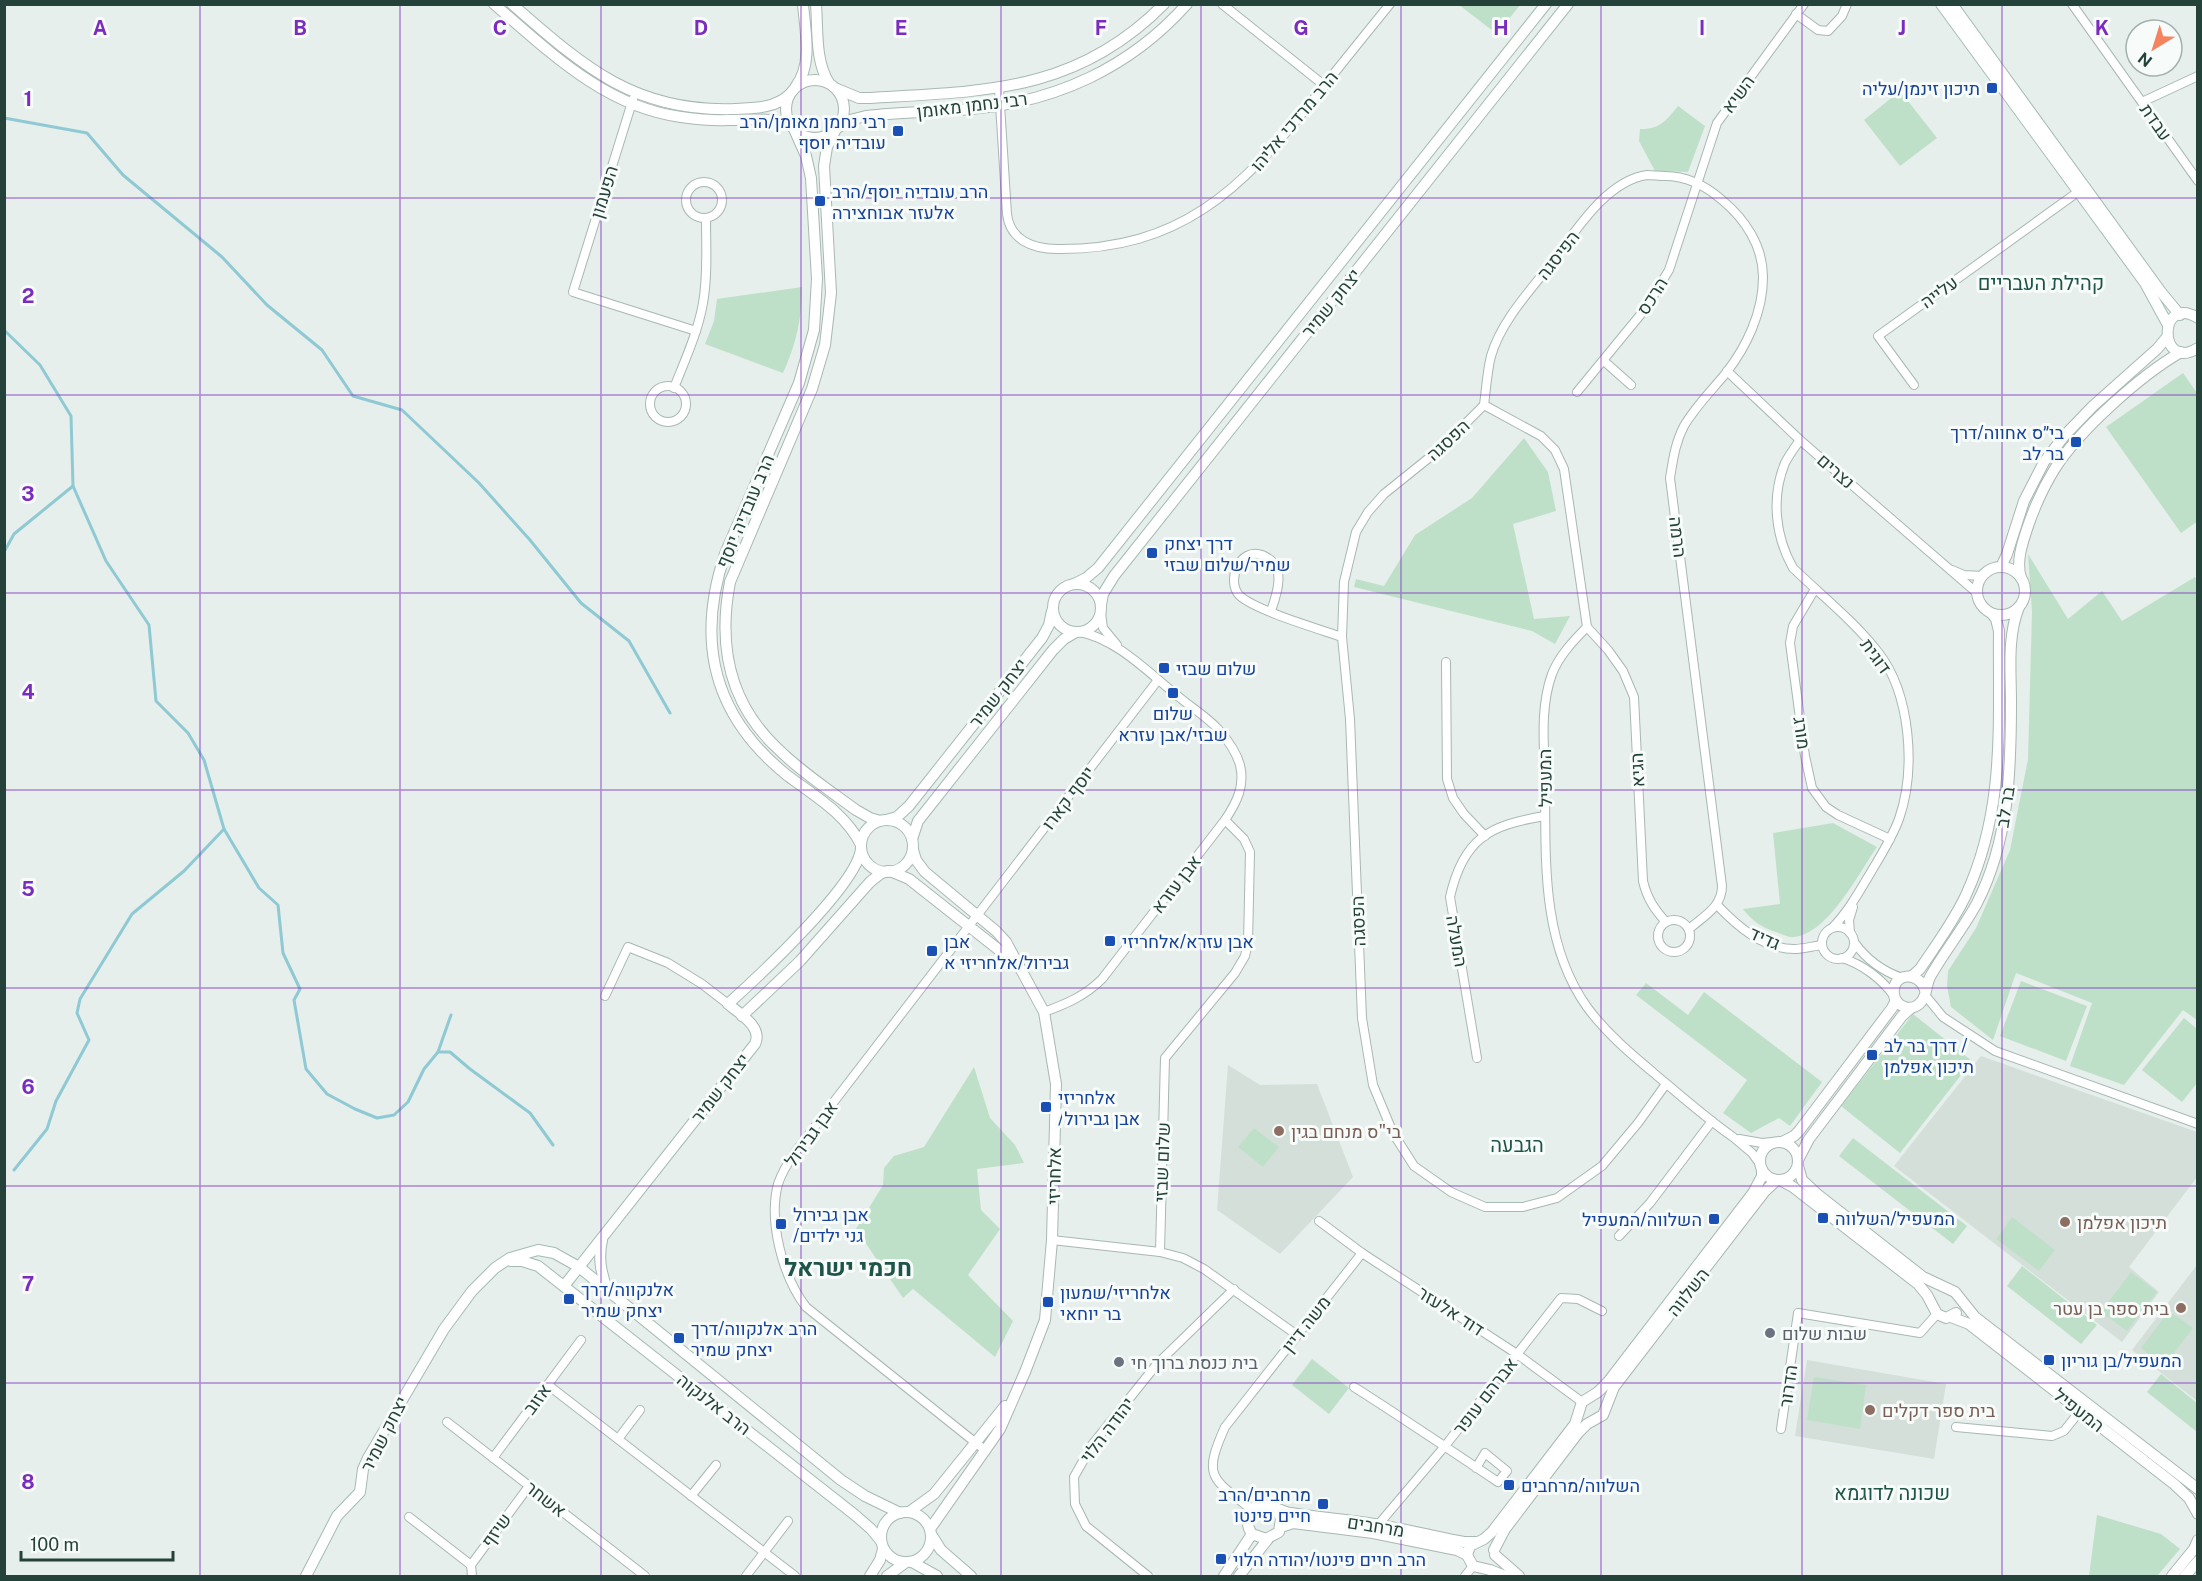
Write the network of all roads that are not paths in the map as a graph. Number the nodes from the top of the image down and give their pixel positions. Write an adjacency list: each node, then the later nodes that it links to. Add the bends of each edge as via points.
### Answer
1 (494, 4): 22 (street, via 571,69 602,89)
2 (512, 4): 22 (street, via 578,60)
3 (803, 4): 21 (street, via 806,56 802,75)
4 (816, 4): 18 (street, via 820,57)
5 (1164, 4): 20 (street, רבי נחמן מאומן, via 1132,33 1096,57 1052,76)
6 (1187, 4): 24 (street, רבי נחמן מאומן, via 1143,47 1104,72 1057,92)
7 (1222, 4): 19 (street)
8 (1390, 4): 19 (street, הרב מרדכי אליהו)
9 (1546, 4): 51 (street, יצחק שמיר, via 1098,568)
10 (1568, 4): 55 (street, יצחק שמיר, via 1114,576 1103,594)
11 (1804, 4): 16 (street, השיא)
12 (1847, 4): 16 (street, via 1828,31 1818,30)
13 (1941, 4): 29 (street)
14 (1952, 4): 29 (street)
15 (2072, 4): 23 (street, עבדת)
16 (1796, 14): 28 (street, השיא, via 1717,123)
17 (2198, 76): 23 (street)
18 (833, 86): 20 (street, רבי נחמן מאומן, via 859,98); 21 (street, via 822,80 810,80); 26 (street, via 845,108)
19 (1325, 86): 24 (street, הרב מרדכי אליהו, via 1262,161 1200,212 1129,242 1078,249 1032,246 1021,240 1010,225)
20 (999, 88): 24 (street, הרב מרדכי אליהו)
21 (792, 91): 22 (street, via 780,101 764,106 725,109); 25 (street, via 786,110)
22 (633, 98): 25 (street, via 677,116 763,119); 34 (street, הפעמון, via 573,292)
23 (2142, 102): 27 (street, עבדת)
24 (1000, 105): 26 (street, רבי נחמן מאומן, via 870,115 855,118)
25 (792, 127): 26 (street, via 812,138 825,137); 71 (street, הרב עובדיה יוסף, via 807,156 811,178 817,293 814,330 803,374 717,579 710,627 712,651 725,697 750,739 766,758 843,818)
26 (837, 129): 66 (street, הרב עובדיה יוסף, via 827,147 824,166 831,293 825,345 812,388 730,582 725,638 737,692 760,730 856,810)
27 (2198, 181)
28 (1696, 182): 38 (street, הרכס, via 1669,270 1646,308); 40 (street, הרמה, via 1734,209 1749,229 1761,256 1763,278 1753,328); 45 (street, הפיסגה, via 1647,175 1623,183 1599,203 1502,330 1491,356)
29 (2081, 189): 31 (street); 33 (street, via 2145,283); 42 (street, עלייה, via 1878,336)
30 (706, 218): 30 (street, via 718,211 722,198 715,186 702,182 690,189 686,202 693,214); 34 (street, via 706,285)
31 (2180, 315): 32 (street); 33 (street)
32 (2197, 317)
33 (2168, 325): 35 (street)
34 (696, 331): 43 (street)
35 (2167, 337): 37 (street, via 2170,345); 47 (street, via 2072,427 2044,462 2024,501)
36 (2198, 348): 37 (street)
37 (2183, 352): 39 (street); 50 (street, via 2156,367 2102,415 2054,469 2026,533 2018,566)
38 (1604, 361): 41 (street); 44 (street, הרכס)
39 (2197, 361)
40 (1727, 371): 46 (street, נצרים); 75 (street, הרמה, via 1685,425 1674,450 1670,478 1722,886)
41 (1631, 385)
42 (1914, 385)
43 (674, 388): 43 (street, via 660,388 651,398 652,412 662,421 675,421 685,410 683,394)
44 (1577, 392)
45 (1484, 405): 59 (street, via 1541,436 1555,450 1564,469); 61 (street, הפסגה, via 1368,512 1356,532 1346,572)
46 (1800, 440): 48 (street, נצרים); 52 (street, דוגית, via 1786,461 1778,484 1779,536 1793,568)
47 (2001, 567): 49 (street); 50 (street, via 2013,570)
48 (1946, 568): 49 (street, נצרים, via 1964,575); 53 (street, נצרים)
49 (1983, 576): 53 (street)
50 (2021, 578): 54 (street, via 2026,589)
51 (1074, 584): 55 (street, via 1092,589); 56 (street, via 1057,593)
52 (1815, 589): 69 (street, דוגית, via 1878,653 1903,709 1909,754 1905,799); 69 (street, מורג, via 1793,626 1790,643 1812,788 1826,807 1838,815)
53 (1977, 593): 58 (street, via 1980,603)
54 (2019, 608): 58 (street, via 2009,614); 87 (street, בר לב, via 2012,632 2011,767 2006,817 1977,902 1931,976)
55 (1101, 609): 60 (street, via 1093,626); 62 (street, via 1103,628)
56 (1052, 611): 60 (street, via 1061,627); 66 (street, יצחק שמיר, via 1044,636 924,788 903,813)
57 (1271, 611): 57 (street, via 1280,576 1274,562 1250,554 1236,569 1238,593 1253,605); 61 (street)
58 (1992, 614): 86 (street, בר לב, via 1999,631 1998,766 1993,814 1966,896 1920,969)
59 (1587, 627): 65 (street, המעפיל, via 1567,648 1547,689); 77 (street, הגיא, via 1623,671 1634,697 1643,881 1647,897)
60 (1078, 632): 62 (street, via 1104,640); 70 (street, יצחק שמיר, via 1058,644 918,821)
61 (1342, 637): 96 (street, הפסגה, via 1350,719 1362,1018 1373,1085 1393,1133 1414,1166 1450,1192 1485,1207 1523,1207 1557,1198 1602,1166)
62 (1130, 658): 64 (street)
63 (1446, 662): 68 (street, via 1447,778 1453,798)
64 (1158, 680): 67 (street, via 1230,742 1243,782); 76 (street, יוסף קארו)
65 (1545, 816): 68 (street, המעלה, via 1518,821); 96 (street, המעפיל, via 1549,909 1569,977 1588,1008 1618,1043)
66 (883, 820): 70 (street, via 903,825); 71 (street, via 867,830)
67 (1225, 820): 92 (street, אבן עזרא, via 1102,980 1077,999); 108 (street, שלום שבזי, via 1244,839 1250,852 1248,943 1240,966 1165,1058)
68 (1485, 836): 95 (street, המעלה, via 1464,857 1455,873 1450,897)
69 (1890, 838): 74 (street, דוגית)
70 (912, 839): 72 (street)
71 (861, 847): 73 (street, via 868,863); 90 (street, via 848,878 783,952)
72 (913, 850): 73 (street, via 905,865); 76 (street, אלחריזי, via 925,872)
73 (888, 871): 78 (street, אלחריזי, via 909,879); 93 (street, via 870,882 800,961)
74 (1857, 896): 79 (street, דוגית); 81 (street, דוגית, via 1850,913)
75 (1717, 905): 80 (street); 83 (street, גדיד, via 1742,928 1777,947)
76 (978, 916): 78 (street, יוסף קארו); 85 (street, אלחריזי, via 1006,942)
77 (1666, 922): 80 (street, via 1679,920); 80 (street, via 1659,938 1663,947 1672,951 1689,943)
78 (970, 926): 85 (street, אלחריזי); 136 (street, אבן גבירול, via 796,1151 778,1183 776,1210 783,1263 806,1307)
79 (1832, 928): 81 (street, via 1842,927); 83 (street, via 1824,935)
80 (1689, 929)
81 (1850, 933): 82 (street)
82 (1854, 942): 84 (street, via 1851,952); 86 (street, via 1870,960 1892,974)
83 (1822, 945): 84 (street, via 1827,954)
84 (1842, 958): 89 (street, via 1866,970)
85 (1020, 968): 92 (street, אלחריזי)
86 (1907, 977): 87 (street, via 1921,981); 89 (street, via 1895,985)
87 (1925, 993): 91 (street, via 1923,1000); 94 (street)
88 (605, 996): 90 (street, via 628,947 668,963)
89 (1895, 998): 91 (street, via 1904,1007); 100 (street, via 1892,1008 1799,1131)
90 (728, 1004): 93 (street)
91 (1913, 1007): 94 (street); 101 (street, via 1902,1016 1809,1139)
92 (1044, 1012): 107 (street, אלחריזי, via 1056,1084)
93 (742, 1016): 105 (street, יצחק שמיר, via 756,1029 755,1044)
94 (1943, 1017): 98 (street, via 1995,1051)
95 (1477, 1058)
96 (1666, 1084): 97 (street, המעפיל)
97 (1712, 1121): 99 (street, המעפיל); 106 (street, via 1663,1187)
98 (2198, 1125)
99 (1730, 1135): 100 (street, המעפיל, via 1752,1143); 102 (street, המעפיל, via 1752,1153)
100 (1777, 1142): 101 (street, via 1790,1144); 102 (street, via 1761,1153)
101 (1798, 1163): 103 (street, via 1791,1176); 114 (street, via 1803,1180 1817,1194 1923,1277)
102 (1761, 1167): 103 (street); 126 (street, השלווה, via 1762,1176 1753,1193 1608,1382)
103 (1778, 1180): 117 (street, via 1794,1187 1918,1284); 128 (street, השלווה, via 1765,1191 1614,1387)
104 (1319, 1221): 109 (street, דוד אלעזר)
105 (603, 1236): 110 (street); 115 (street, via 599,1254)
106 (1619, 1236)
107 (1052, 1240): 108 (street); 124 (street, אלחריזי, via 1045,1320)
108 (1160, 1252): 113 (street, via 1183,1258)
109 (1362, 1253): 120 (street, משה דיין); 122 (street, דוד אלעזר)
110 (579, 1267): 111 (street, יצחק שמיר, via 554,1253 538,1250 510,1257); 112 (street); 115 (street, הרב אלנקוה)
111 (495, 1268): 112 (street, via 510,1261 522,1261 538,1266); 166 (street, יצחק שמיר, via 444,1329 368,1458 360,1492 337,1516)
112 (564, 1286): 158 (street, הרב אלנקוה, via 871,1528)
113 (1234, 1289): 120 (street); 175 (street, יהודה הלוי, via 1157,1364 1092,1445 1074,1477 1076,1504 1086,1526)
114 (1946, 1289): 116 (street); 117 (street, via 1932,1301)
115 (607, 1290): 147 (street, הרב אלנקוה, via 841,1480 865,1496)
116 (1960, 1301): 119 (street, via 1958,1311); 143 (street, המעפיל, via 1975,1317)
117 (1935, 1310): 119 (street, via 1941,1317); 134 (street, הדרור, via 1920,1333 1798,1313)
118 (1602, 1311): 122 (street, אברהם עופר, via 1578,1299 1561,1298)
119 (1951, 1317): 130 (street, המעפיל, via 1969,1324)
120 (1297, 1335): 146 (street, משה דיין, via 1225,1427 1214,1450 1212,1467 1216,1482)
121 (581, 1340): 123 (street, אזוב)
122 (1517, 1354): 127 (street, דוד אלעזר); 137 (street, אברהם עופר)
123 (548, 1385): 135 (street); 139 (street, אזוב)
124 (1018, 1385): 136 (street, אלחריזי); 138 (street, אלחריזי)
125 (1354, 1387): 137 (street)
126 (1593, 1396): 127 (street, via 1585,1398); 128 (street, via 1600,1398)
127 (1581, 1405): 131 (street, via 1587,1419); 157 (street, via 1575,1424 1492,1532)
128 (1605, 1407): 131 (street, via 1603,1415)
129 (640, 1410): 135 (street)
130 (2080, 1411): 133 (street, via 2064,1431 2052,1436); 148 (street, המעפיל, via 2183,1491)
131 (1595, 1420): 159 (street, via 1578,1434 1504,1529)
132 (447, 1422): 139 (street, אשחר)
133 (1956, 1427)
134 (1781, 1429)
135 (618, 1439): 144 (street)
136 (976, 1443): 138 (street, אבן גבירול); 147 (street, אלחריזי, via 934,1494)
137 (1446, 1446): 141 (street); 151 (street, אברהם עופר)
138 (986, 1451): 153 (street, אלחריזי)
139 (493, 1458): 142 (street, אשחר)
140 (716, 1465): 144 (street)
141 (1476, 1468)
142 (529, 1486): 164 (street, שיזף); 168 (street, אשחר)
143 (2198, 1489)
144 (691, 1496): 160 (street)
145 (1276, 1509): 146 (street, via 1261,1505); 151 (street, מרחבים); 152 (street)
146 (1252, 1510): 154 (street, via 1247,1520)
147 (904, 1512): 153 (street, via 922,1518); 158 (street, via 884,1524 880,1534)
148 (2198, 1515)
149 (409, 1517): 164 (street)
150 (788, 1521): 160 (street)
151 (1378, 1525): 157 (street, מרחבים, via 1464,1542)
152 (1281, 1527): 155 (street); 161 (street, מרחבים, via 1293,1523 1373,1533)
153 (930, 1531): 163 (street, via 927,1551 921,1558); 174 (street, via 941,1550)
154 (1252, 1534): 155 (street); 176 (street)
155 (1268, 1539): 177 (street)
156 (2198, 1540): 181 (street)
157 (1477, 1541): 159 (street, via 1486,1542); 161 (street)
158 (882, 1545): 163 (street, via 894,1560); 171 (street)
159 (1494, 1552): 165 (street, via 1490,1565); 180 (street)
160 (764, 1553): 169 (street); 170 (street)
161 (1467, 1555): 165 (street)
162 (2198, 1561): 182 (street)
163 (908, 1562): 172 (street); 173 (street)
164 (471, 1565): 167 (street, שיזף)
165 (1478, 1567): 178 (street); 179 (street)
166 (306, 1576)
167 (472, 1576)
168 (645, 1576)
169 (746, 1576)
170 (795, 1576)
171 (870, 1576)
172 (887, 1576)
173 (937, 1576)
174 (970, 1576)
175 (1148, 1576)
176 (1224, 1576)
177 (1239, 1576)
178 (1465, 1576)
179 (1505, 1576)
180 (1519, 1576)
181 (2172, 1576)
182 (2185, 1576)

